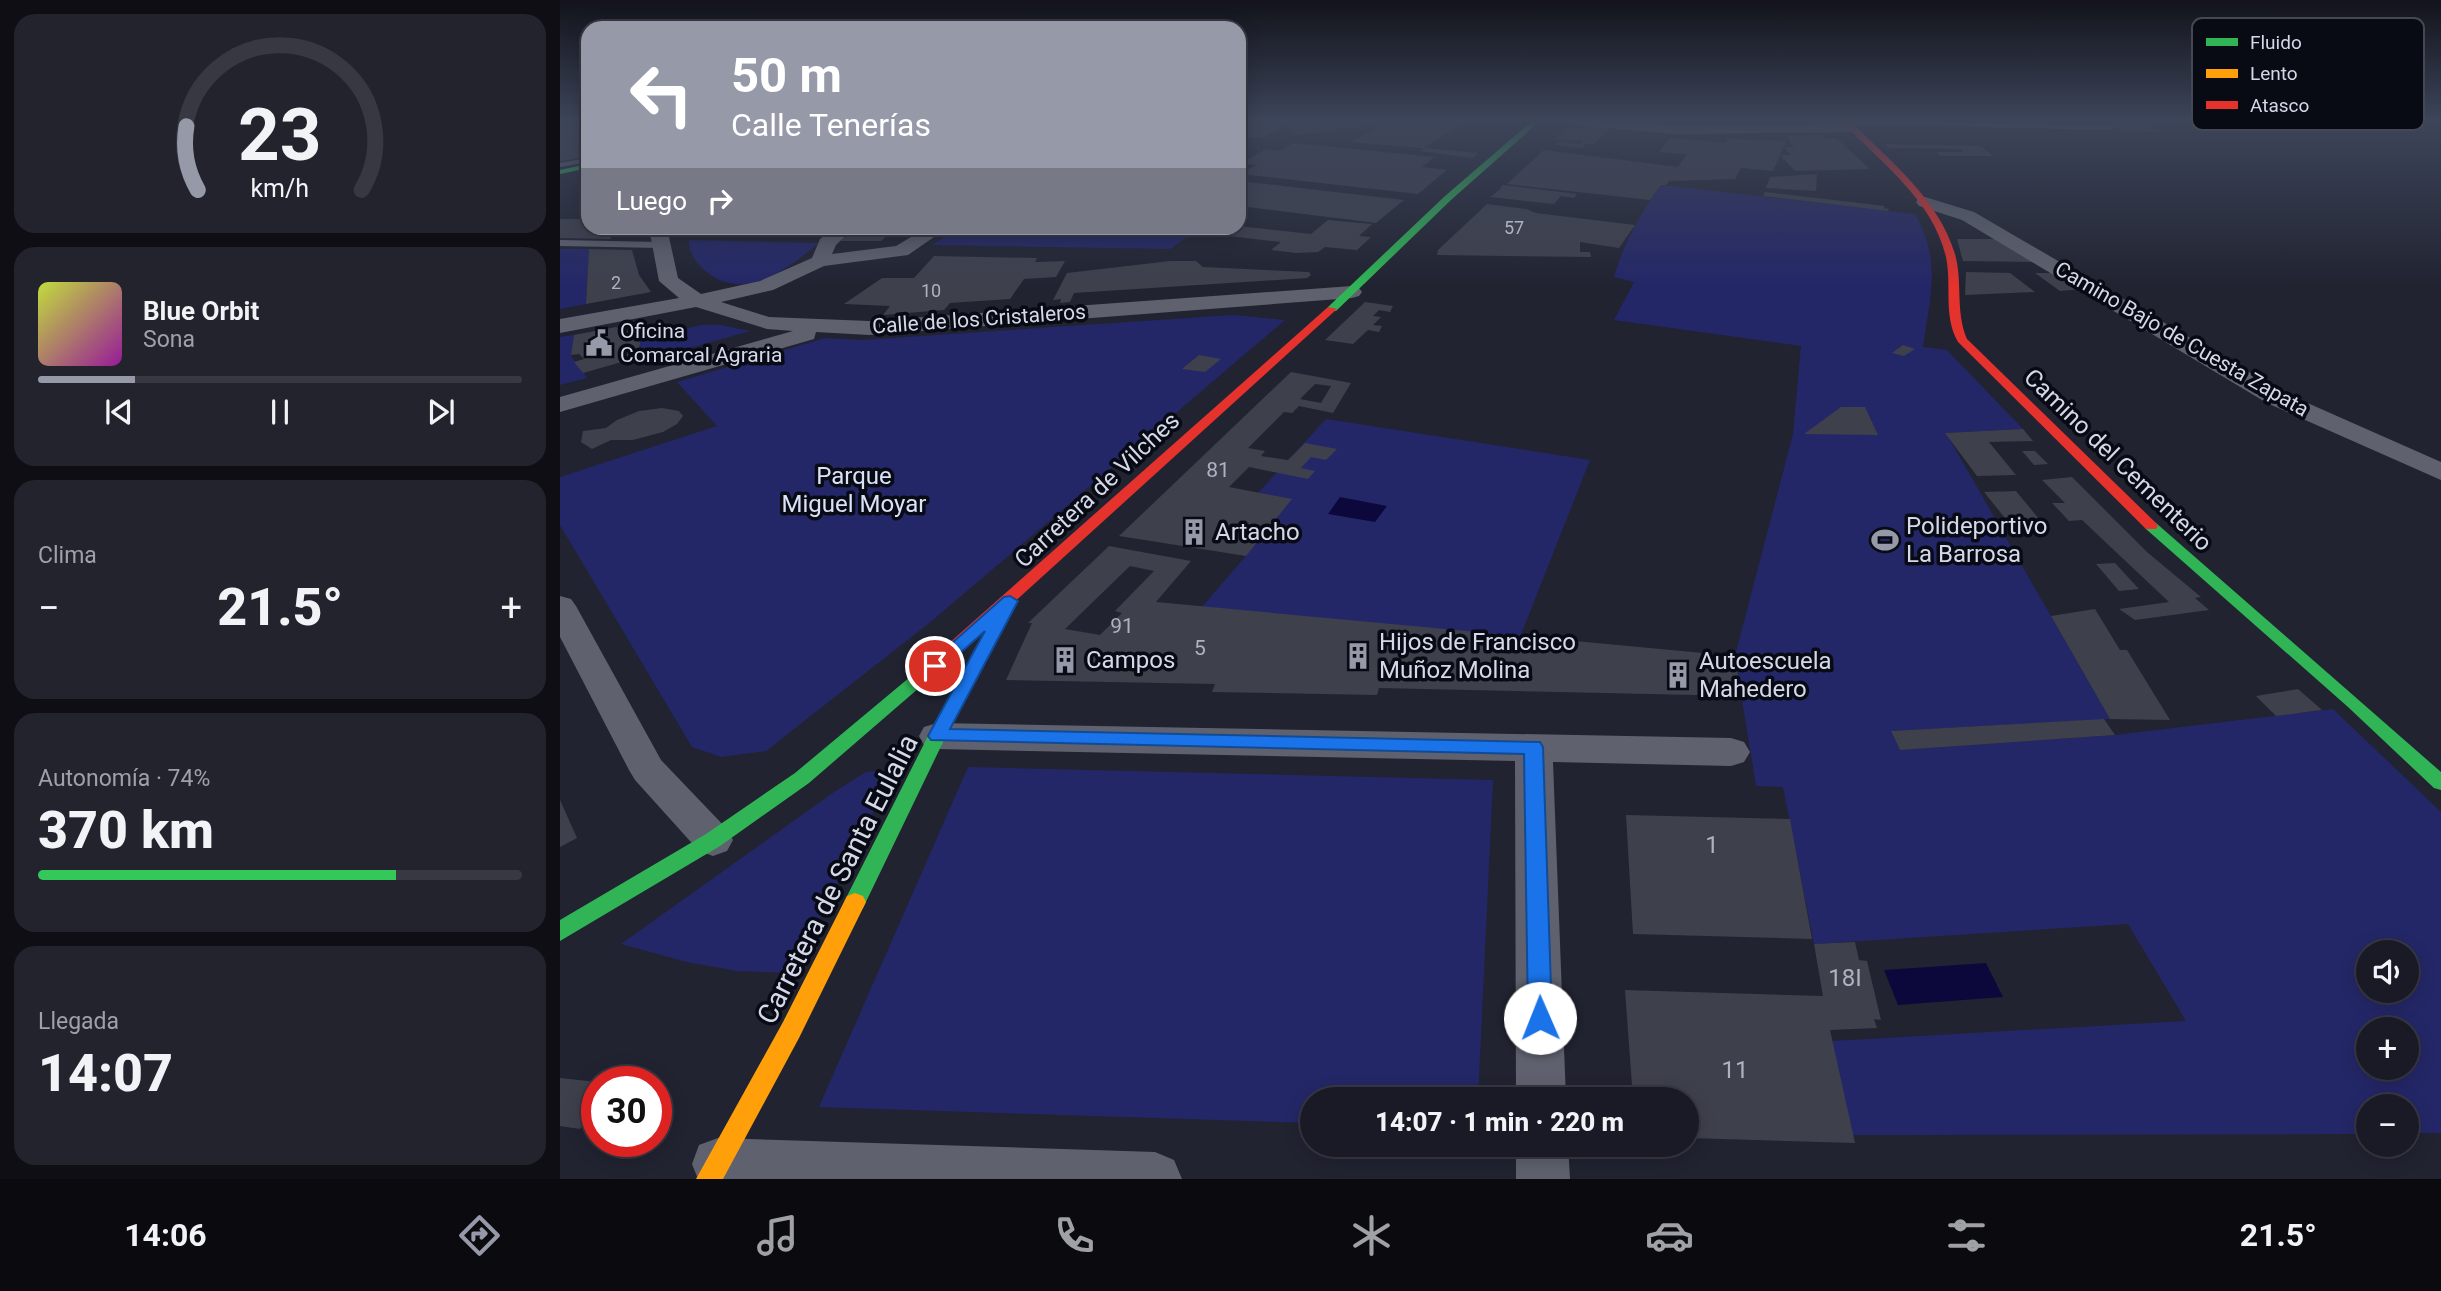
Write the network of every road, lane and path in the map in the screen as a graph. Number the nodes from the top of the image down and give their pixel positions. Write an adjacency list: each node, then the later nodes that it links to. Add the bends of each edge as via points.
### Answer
1 (1473, 176): 9 (street, Carretera de Vilches)
2 (1904, 176): 3 (street, Camino del Cementerio)
3 (1925, 202): 14 (street, Camino Bajo de Cuesta Zapata, via 1968,216 2276,398); 20 (street, Camino del Cementerio, via 1950,255 1952,319 1962,340 2139,516)
4 (836, 235): 8 (street, via 827,243)
5 (927, 235): 8 (street, via 901,251)
6 (659, 236): 7 (lane); 10 (street, Calle de los Cristaleros, via 669,281)
7 (560, 243)
8 (820, 261): 10 (street, via 766,286)
9 (1352, 292): 12 (street, Calle de los Cristaleros, via 869,328); 15 (street, Carretera de Vilches, via 1238,390)
10 (697, 301): 11 (street); 12 (street, Calle de los Cristaleros, via 767,323)
11 (560, 326)
12 (831, 327): 13 (street)
13 (560, 405)
14 (2441, 472)
15 (1010, 601): 17 (street, Carretera de Santa Eulalia); 21 (street, Carretera de Vilches, via 802,778)
16 (560, 606): 21 (street, via 648,770)
17 (937, 736): 18 (street); 25 (street, Carretera de Santa Eulalia, via 791,1030)
18 (1534, 747): 19 (street); 23 (street)
19 (1731, 752)
20 (2441, 783)
21 (713, 840): 22 (street, Carretera de Vilches)
22 (560, 931)
23 (1541, 1087)
24 (1542, 1157): 27 (street)
25 (713, 1171): 26 (street)
26 (1155, 1179)
27 (1543, 1179)

